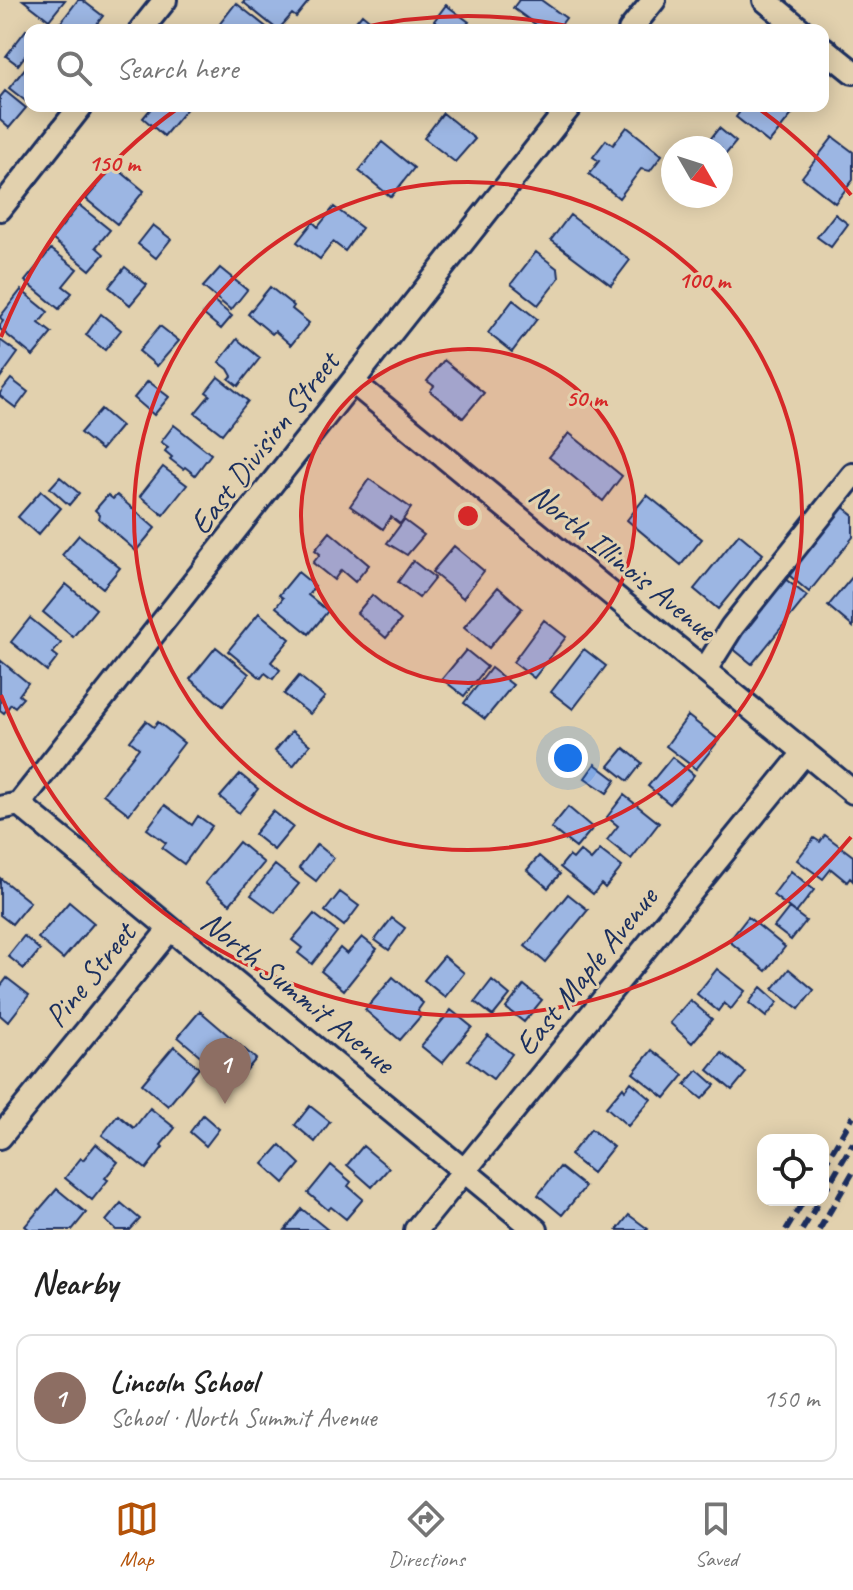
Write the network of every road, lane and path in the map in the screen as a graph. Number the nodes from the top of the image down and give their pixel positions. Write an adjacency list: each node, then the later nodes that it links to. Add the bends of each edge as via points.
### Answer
1 (165, 0): 4 (street)
2 (654, 0): 5 (street)
3 (765, 0): 6 (street)
4 (146, 24)
5 (635, 24)
6 (794, 24)
7 (829, 53): 8 (street)
8 (853, 72)
9 (76, 112): 11 (street)
10 (565, 112): 12 (street, East Division Street)
11 (0, 209)
12 (353, 382): 14 (street, North Illinois Avenue); 17 (street, East Division Street)
13 (853, 475): 14 (street, via 732,627)
14 (705, 670): 15 (street, North Illinois Avenue)
15 (805, 752): 16 (street, North Illinois Avenue); 20 (street, East Maple Avenue)
16 (853, 792)
17 (9, 806): 18 (street, North Summit Avenue)
18 (170, 929): 19 (street, Pine Street); 20 (street, North Summit Avenue)
19 (0, 1137)
20 (464, 1171): 21 (street, East Maple Avenue); 22 (street, North Summit Avenue)
21 (416, 1230)
22 (536, 1230)

